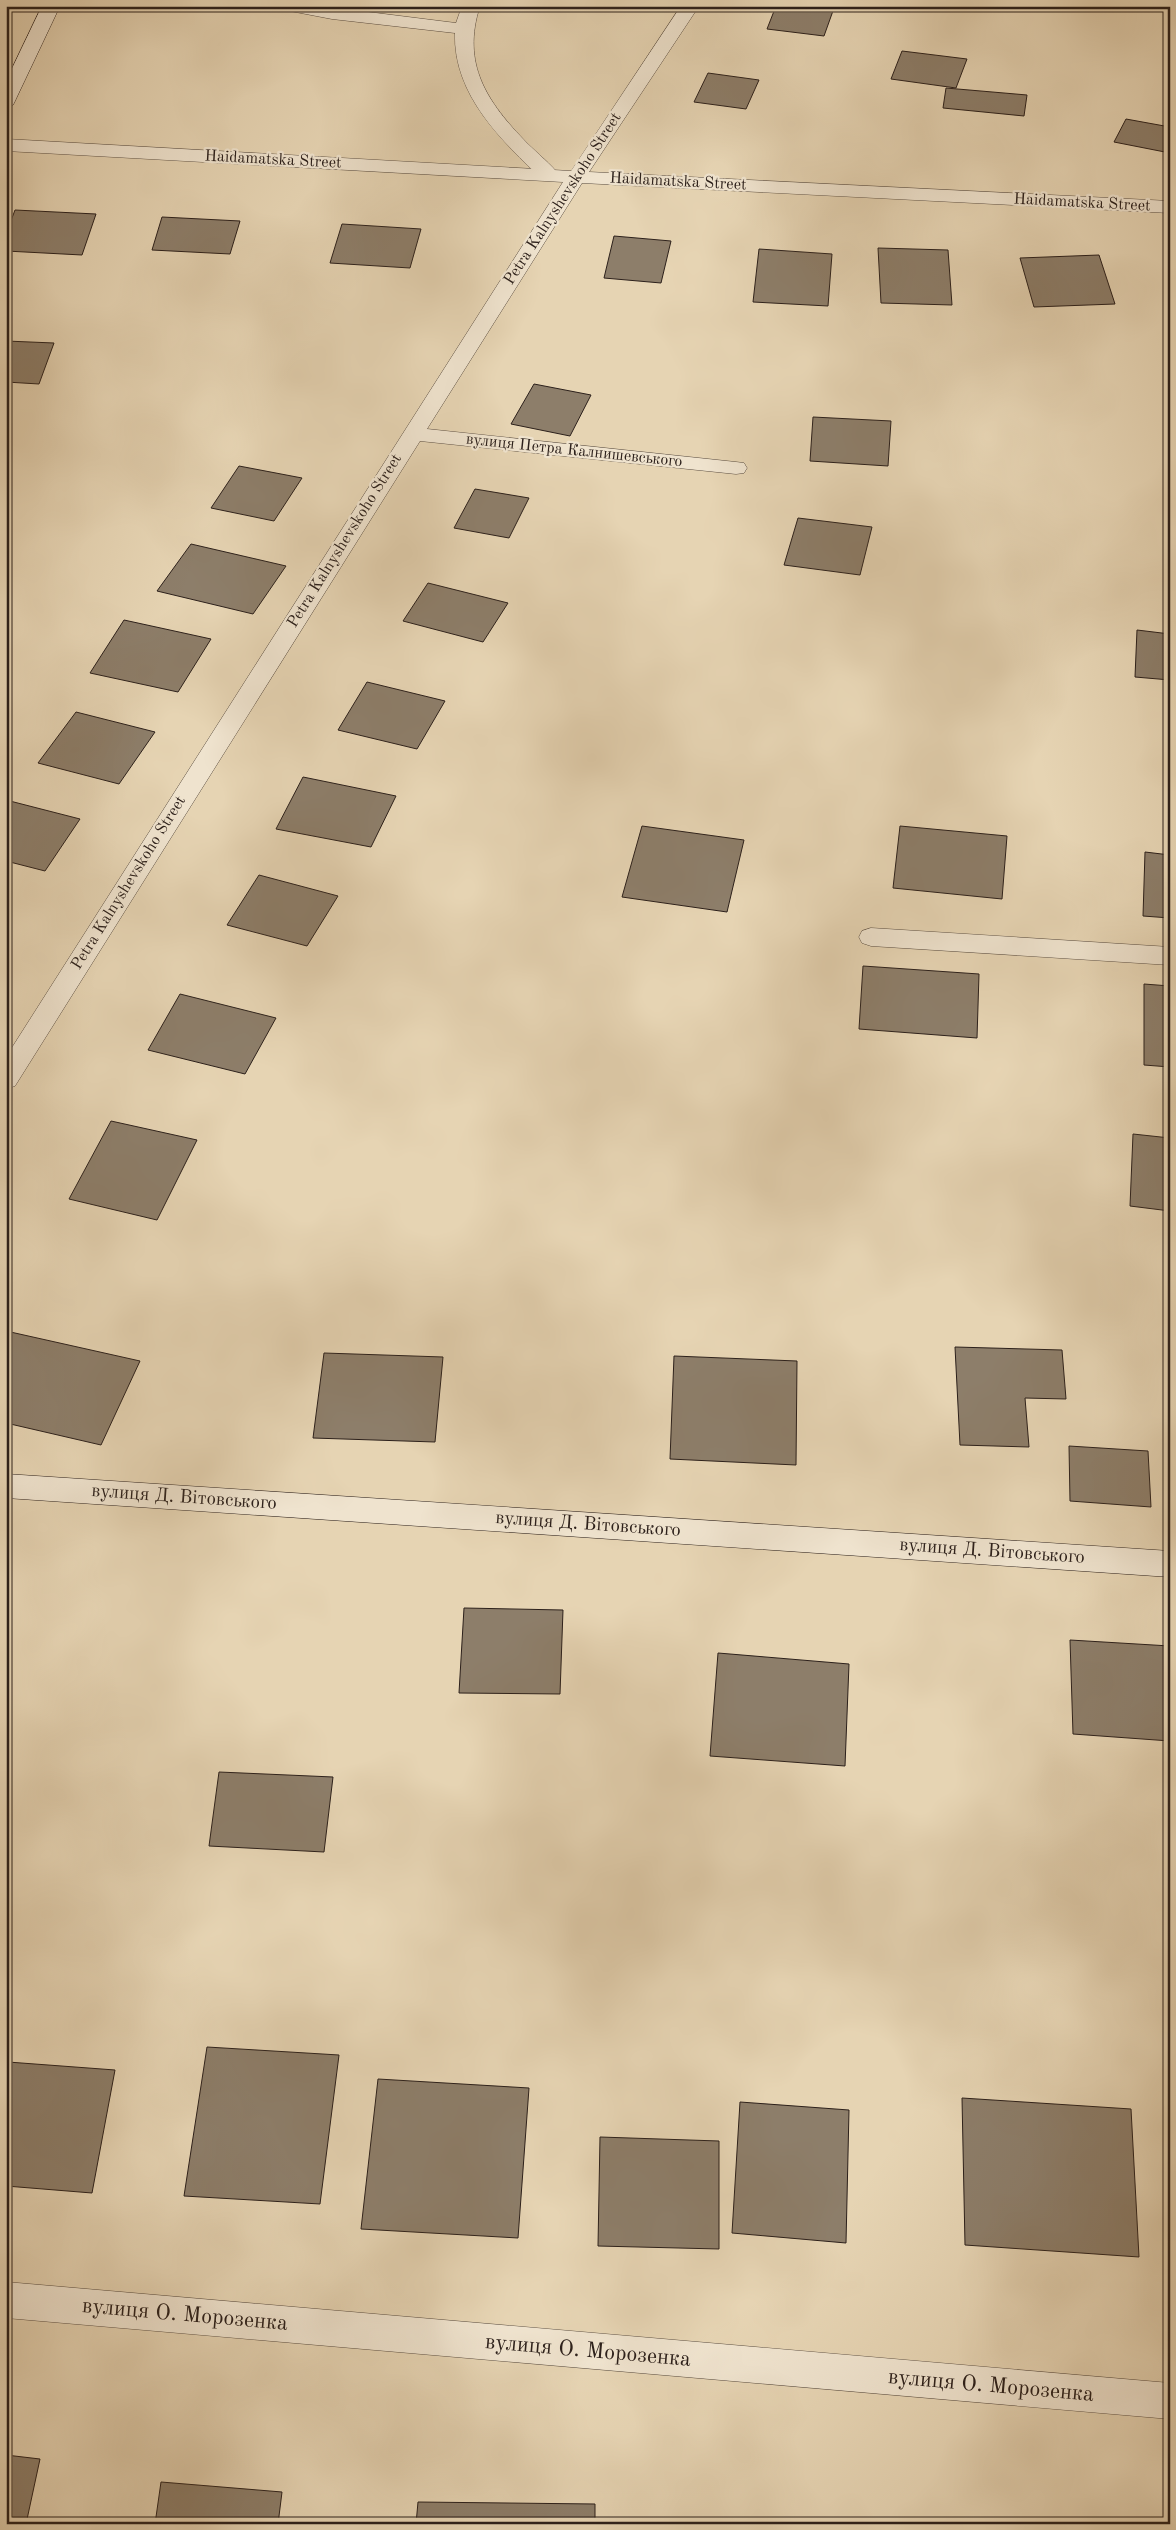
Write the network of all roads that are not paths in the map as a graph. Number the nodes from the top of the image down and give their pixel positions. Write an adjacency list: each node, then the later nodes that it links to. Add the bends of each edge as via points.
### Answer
1 (50, 6): 6 (street)
2 (291, 6): 5 (street, via 332,14)
3 (471, 6): 5 (street)
4 (690, 6): 9 (street, Petra Kalnyshevskoho Street)
5 (464, 29): 8 (street, via 464,54 471,79 484,103 520,147)
6 (6, 101)
7 (6, 145): 8 (street, Haidamatska Street)
8 (550, 176): 9 (street, Haidamatska Street)
9 (576, 177): 10 (street, Haidamatska Street); 11 (street, Petra Kalnyshevskoho Street)
10 (1170, 207)
11 (413, 434): 12 (street, вулиця Петра Калнишевського); 15 (street, Petra Kalnyshevskoho Street)
12 (736, 468)
13 (872, 937): 14 (street)
14 (1170, 956)
15 (6, 1079)
16 (6, 1486): 17 (street, вулиця Д. Вітовського)
17 (1170, 1564)
18 (6, 2300): 19 (street, вулиця О. Морозенка)
19 (1170, 2402)

